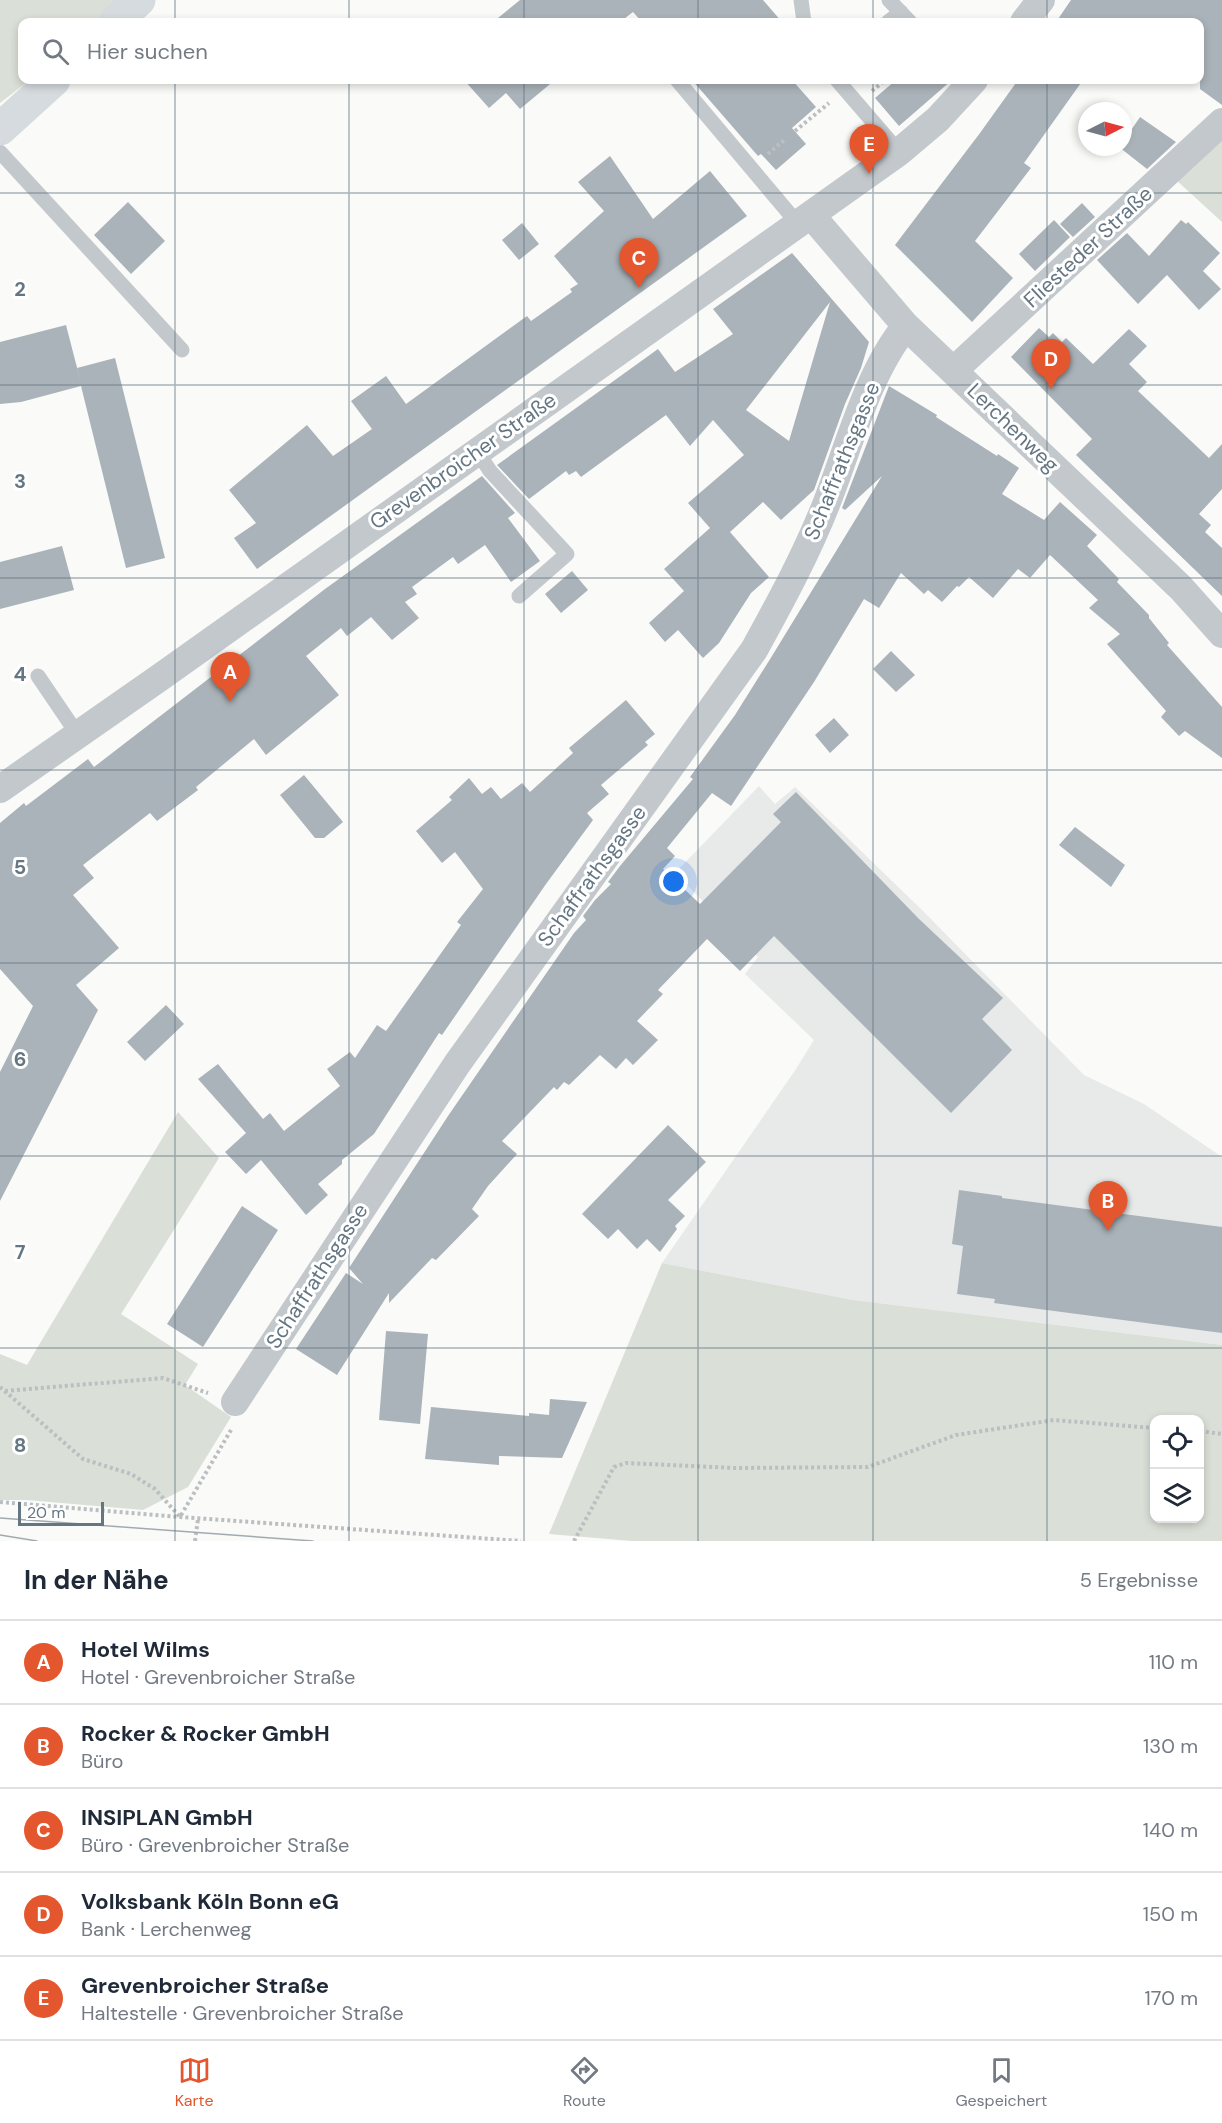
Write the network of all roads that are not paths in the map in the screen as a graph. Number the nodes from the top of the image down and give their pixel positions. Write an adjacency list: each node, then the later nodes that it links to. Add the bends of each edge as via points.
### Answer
1 (139, 0): 6 (main road)
2 (801, 0): 7 (lane)
3 (889, 0): 5 (lane)
4 (1041, 0): 8 (street)
5 (905, 17)
6 (119, 18)
7 (803, 18)
8 (1027, 18)
9 (50, 84): 14 (main road)
10 (681, 84): 17 (lane)
11 (841, 84): 16 (lane)
12 (964, 84): 16 (street, Grevenbroicher Straße, via 938,119)
13 (1222, 122): 20 (street, Fliesteder Straße)
14 (0, 129)
15 (0, 152): 19 (lane)
16 (899, 152): 17 (street, Grevenbroicher Straße)
17 (805, 220): 18 (street, Lerchenweg); 21 (street, Grevenbroicher Straße)
18 (906, 326): 20 (street, Lerchenweg); 27 (street, Schaffrathsgasse, via 868,395 795,577 754,650 457,1064)
19 (182, 351)
20 (953, 371): 23 (street, Lerchenweg, via 1181,588)
21 (477, 451): 22 (lane, via 490,471 567,554); 25 (street, Grevenbroicher Straße)
22 (519, 596)
23 (1222, 634)
24 (38, 676): 25 (lane)
25 (78, 735): 26 (street, Grevenbroicher Straße)
26 (0, 789)
27 (235, 1402)

